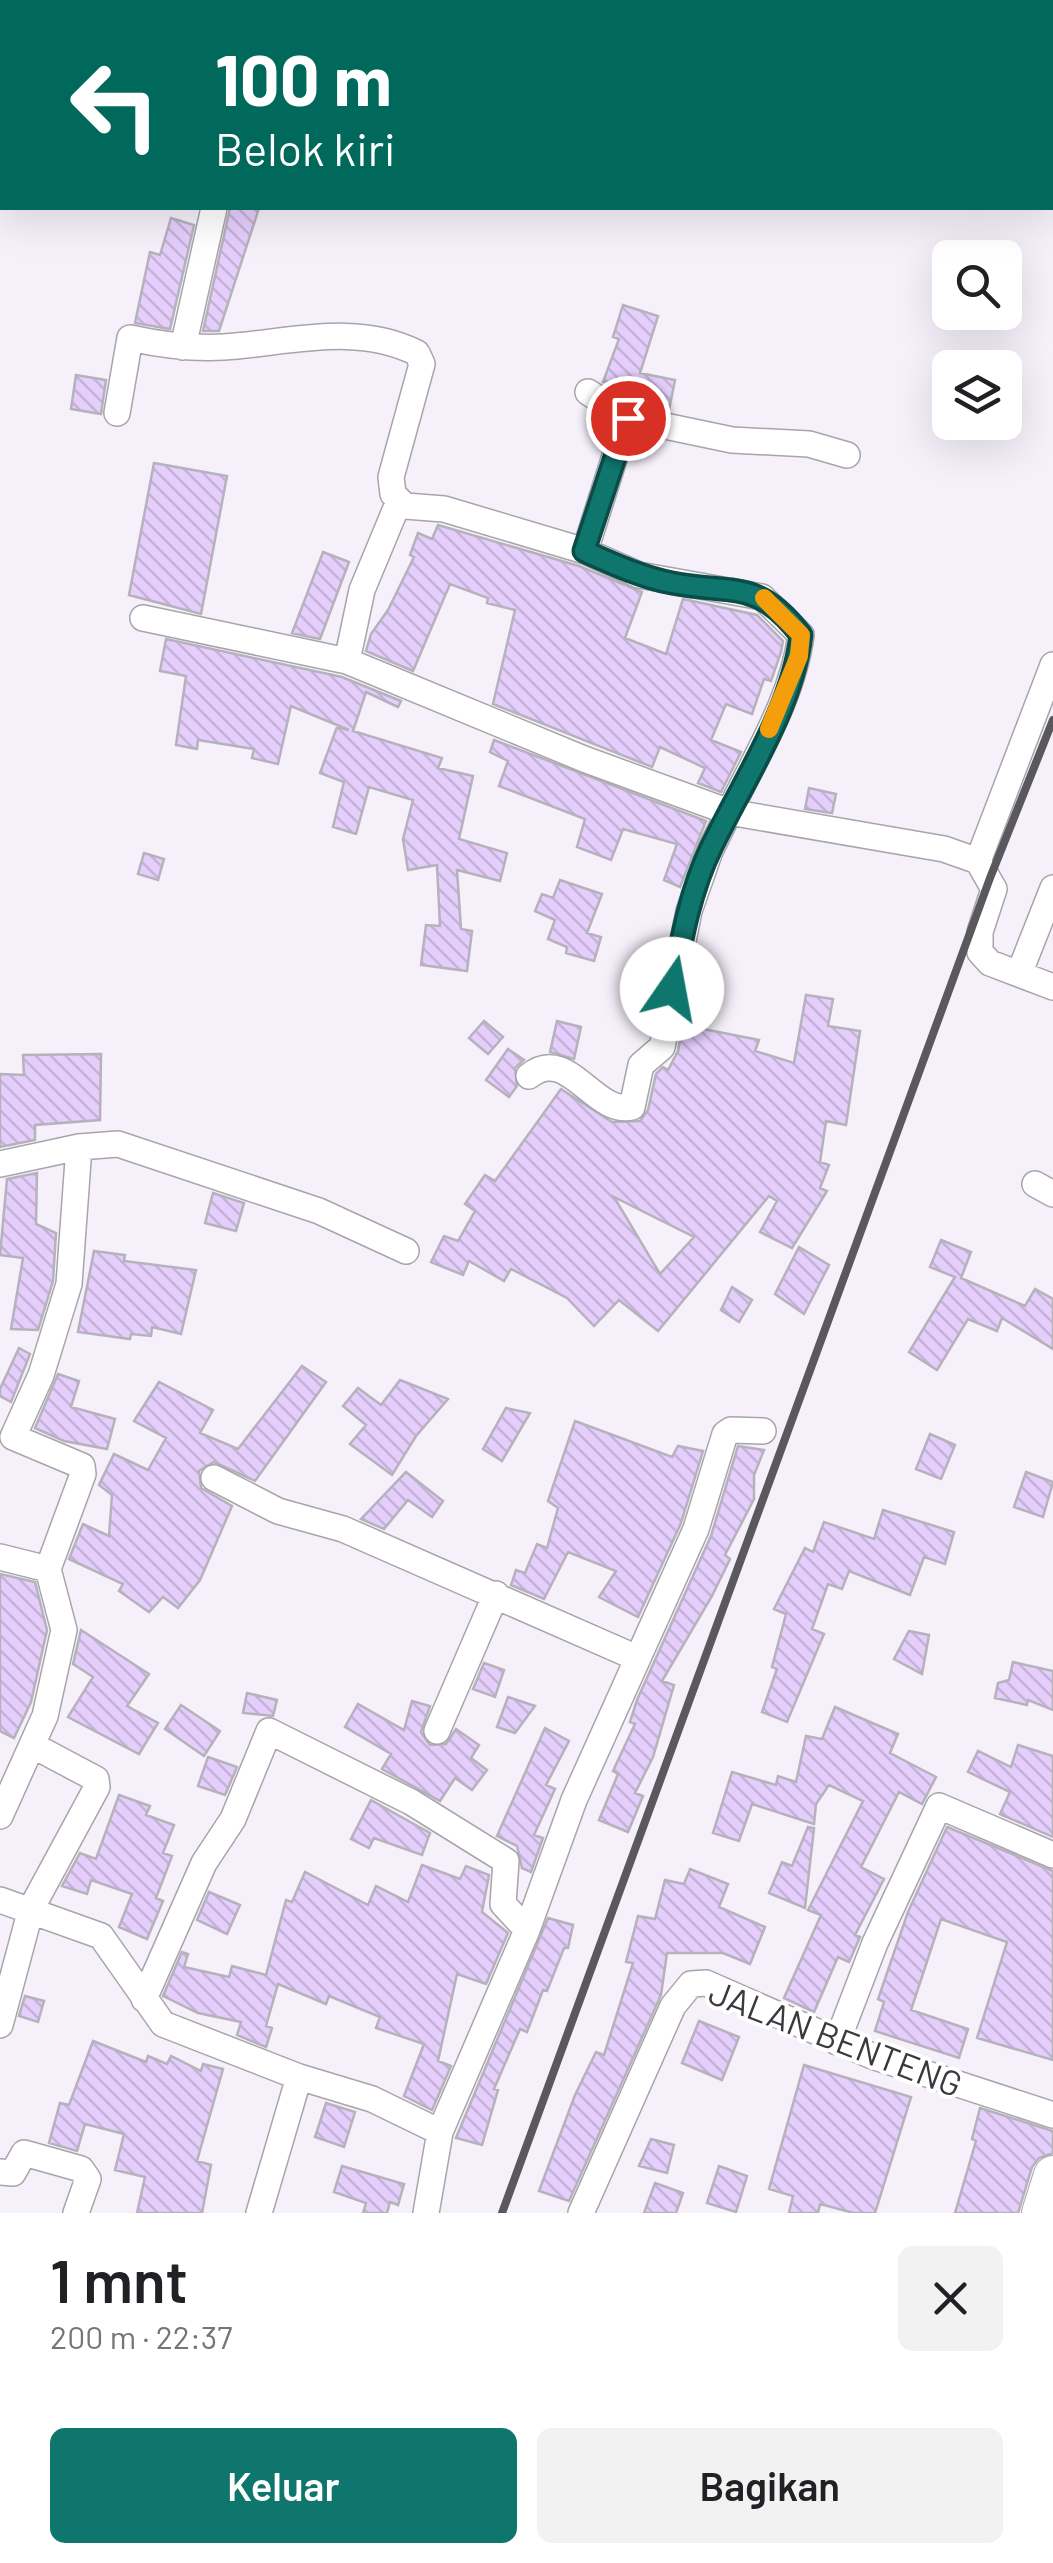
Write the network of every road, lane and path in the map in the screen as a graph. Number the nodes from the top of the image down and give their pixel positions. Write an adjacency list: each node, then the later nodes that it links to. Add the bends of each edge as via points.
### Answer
1 (214, 210): 2 (street)
2 (184, 347): 4 (street, via 130,338); 7 (street, via 333,337 418,353 421,370 391,477)
3 (588, 392): 5 (street)
4 (117, 414)
5 (628, 418): 6 (street, via 732,440 810,444); 8 (street)
6 (847, 456)
7 (400, 501): 8 (street); 10 (street, via 362,590)
8 (584, 551): 12 (street, via 640,575 762,597 801,635 784,699)
9 (142, 618): 10 (street)
10 (347, 661): 12 (street)
11 (1053, 665): 13 (street)
12 (730, 812): 13 (street, via 944,849); 17 (street, via 689,911 662,1047 641,1065 632,1107 613,1106 560,1069)
13 (978, 861): 15 (street, via 994,889 980,952)
14 (1053, 888): 15 (street)
15 (1019, 974): 16 (street)
16 (1053, 987)
17 (529, 1076)
18 (79, 1146): 19 (street); 20 (street, via 118,1144 172,1159 320,1211); 24 (street, via 69,1284 13,1437 84,1469)
19 (0, 1164)
20 (406, 1252)
21 (764, 1432): 26 (street, via 725,1434 696,1529)
22 (214, 1478): 25 (street, via 278,1511 342,1529)
23 (0, 1557): 24 (street)
24 (48, 1569): 28 (street, via 64,1630)
25 (496, 1594): 26 (street); 27 (street)
26 (637, 1658): 33 (street, via 574,1800)
27 (437, 1731)
28 (34, 1746): 29 (street); 32 (street, via 98,1782)
29 (0, 1816)
30 (1053, 1854): 36 (street, via 939,1806)
31 (0, 1900): 32 (street)
32 (31, 1909): 34 (street, via 101,1936); 35 (street)
33 (527, 1930): 34 (street, via 503,1904 506,1861 412,1802 269,1731); 39 (street)
34 (144, 1999): 37 (street, via 162,2024)
35 (0, 2025)
36 (837, 2042): 38 (street, JALAN BENTENG); 45 (street, JALAN BENTENG, via 706,1984 691,1984 673,2006)
37 (299, 2077): 39 (street, via 372,2100); 44 (street)
38 (1053, 2114)
39 (440, 2132): 42 (street)
40 (0, 2172): 43 (street, via 13,2173 24,2153 81,2169 88,2179)
41 (1053, 2174): 46 (main road)
42 (431, 2212)
43 (76, 2213)
44 (259, 2213)
45 (581, 2213)
46 (1041, 2213)

